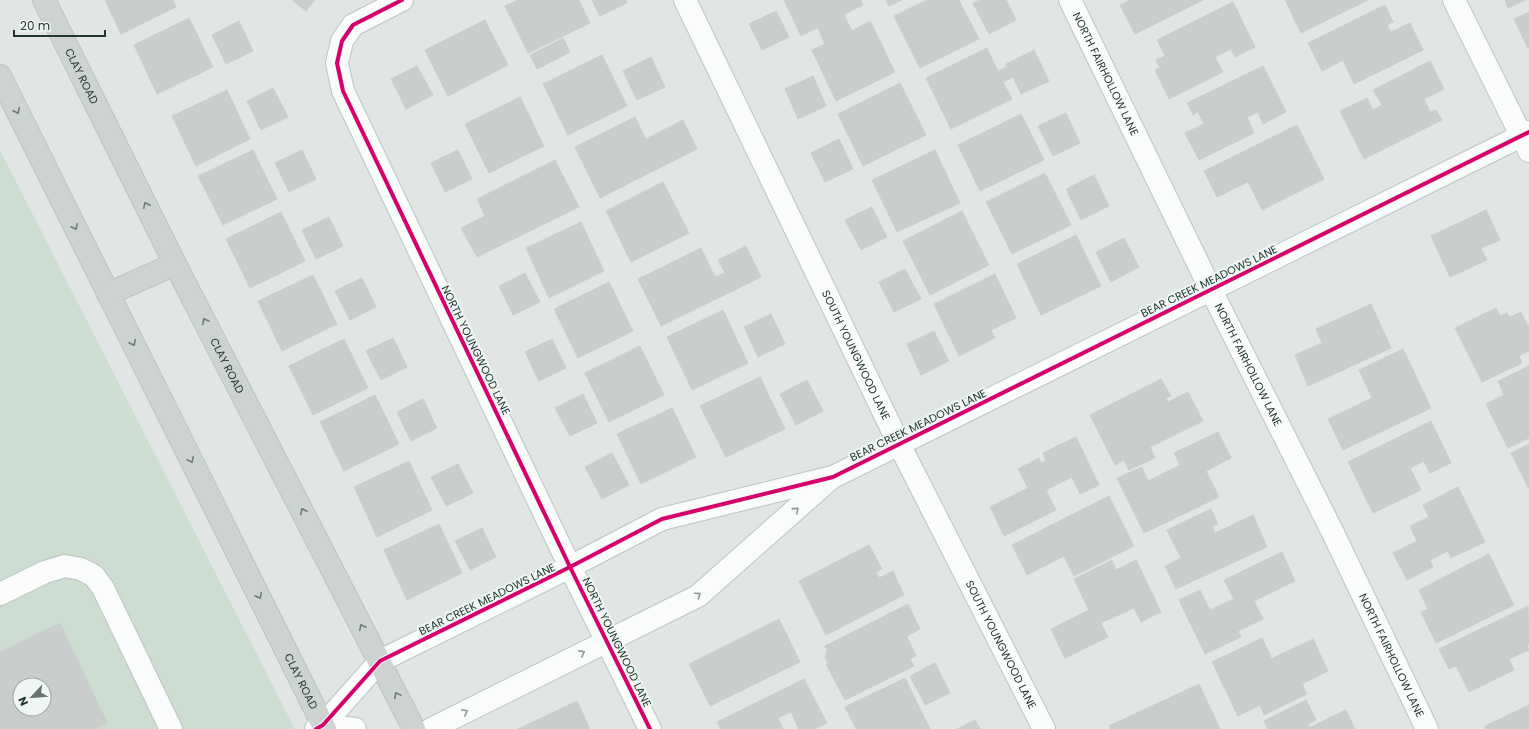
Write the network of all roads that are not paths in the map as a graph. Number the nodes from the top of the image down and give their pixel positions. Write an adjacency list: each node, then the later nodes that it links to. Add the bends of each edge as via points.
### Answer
1 (44, 0): 8 (main road, CLAY ROAD, one-way to 1)
2 (402, 0): 13 (street, NORTH YOUNGWOOD LANE, via 353,25 342,41 337,63 343,91)
3 (685, 0): 11 (street, SOUTH YOUNGWOOD LANE)
4 (1070, 0): 9 (street, NORTH FAIRHOLLOW LANE)
5 (1454, 0): 7 (street)
6 (0, 76): 10 (main road, CLAY ROAD, one-way to 10)
7 (1526, 140): 9 (street, BEAR CREEK MEADOWS LANE)
8 (175, 264): 10 (main road); 16 (main road, CLAY ROAD, one-way to 8)
9 (1211, 290): 11 (street, BEAR CREEK MEADOWS LANE); 24 (street, NORTH FAIRHOLLOW LANE, via 1334,535)
10 (108, 294): 17 (main road, CLAY ROAD, one-way to 17)
11 (898, 444): 12 (street, BEAR CREEK MEADOWS LANE); 23 (street, SOUTH YOUNGWOOD LANE)
12 (833, 477): 13 (street, BEAR CREEK MEADOWS LANE, via 662,519); 15 (street, BEAR CREEK MEADOWS LANE, one-way to 12, via 698,596)
13 (570, 567): 15 (street, NORTH YOUNGWOOD LANE); 16 (street, BEAR CREEK MEADOWS LANE)
14 (0, 594): 18 (street, via 45,572 64,566 81,569 94,576 103,588)
15 (606, 641): 21 (street, BEAR CREEK MEADOWS LANE, one-way to 15); 22 (street, NORTH YOUNGWOOD LANE)
16 (380, 661): 17 (street, BEAR CREEK MEADOWS LANE); 20 (main road, CLAY ROAD, one-way to 16)
17 (321, 728): 19 (street)
18 (171, 729)
19 (355, 729)
20 (414, 729)
21 (431, 729)
22 (650, 729)
23 (1044, 729)
24 (1427, 729)

